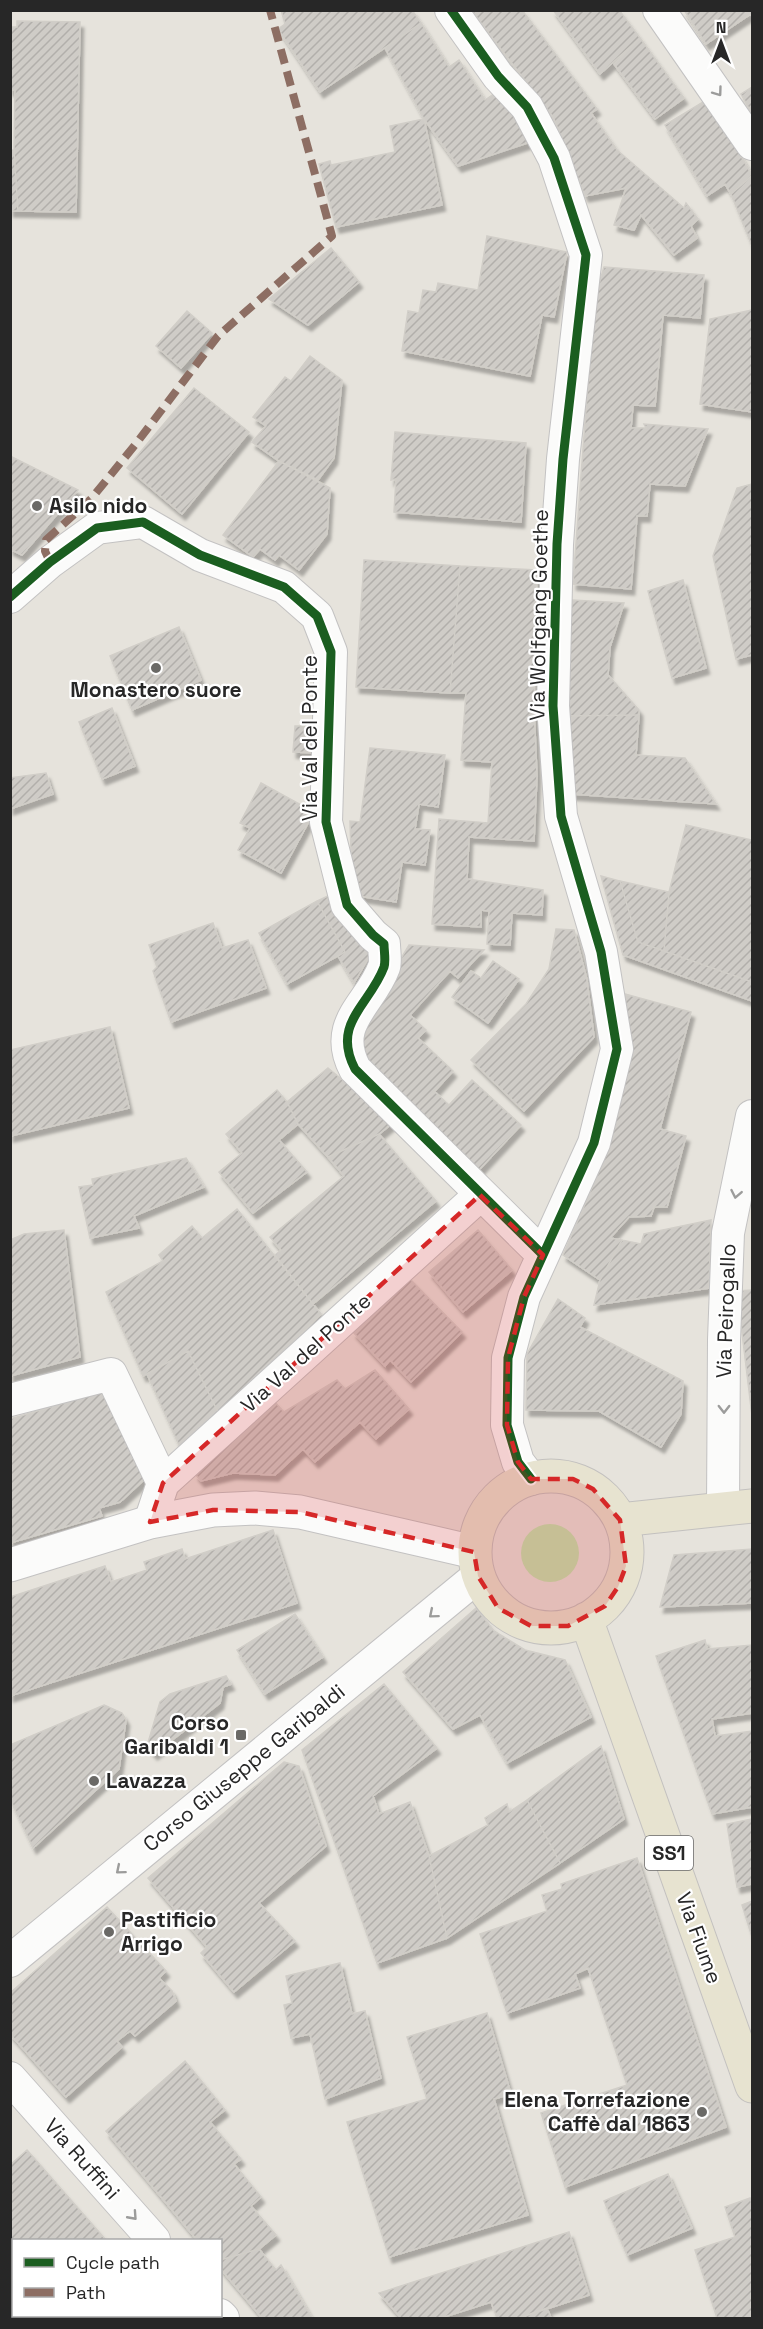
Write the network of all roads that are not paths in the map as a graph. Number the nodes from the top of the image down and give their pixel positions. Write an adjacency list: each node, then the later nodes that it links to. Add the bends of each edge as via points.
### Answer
1 (451, 10): 7 (street, Via Wolfgang Goethe, via 498,76 526,107 554,158 586,255 562,469 553,706 561,816 601,952 616,1049 594,1143)
2 (659, 10): 3 (street, one-way to 3)
3 (753, 144)
4 (10, 597): 6 (street, Via Val del Ponte, via 97,528 143,522 200,555 284,587 317,616 331,652 326,822 347,905 384,944 384,966 348,1027 349,1057 355,1069)
5 (753, 1116): 11 (street, Via Peirogallo, one-way to 11, via 728,1233 724,1340)
6 (480, 1195): 7 (street, Via Val del Ponte); 10 (street, Via Val del Ponte)
7 (543, 1255): 9 (street, Via Wolfgang Goethe, via 524,1297 507,1358 507,1425 518,1462)
8 (10, 1400): 10 (street, via 111,1374)
9 (531, 1479): 12 (main road, via 552,1476 583,1484 608,1502); 14 (main road, via 513,1486 491,1506 477,1533)
10 (163, 1483): 13 (street, Via Val del Ponte)
11 (738, 1507): 12 (main road)
12 (620, 1520): 16 (main road, via 627,1542 626,1566 605,1606)
13 (150, 1522): 14 (main road, via 213,1510 289,1511); 15 (main road)
14 (476, 1564): 16 (main road, via 486,1593 513,1619 531,1626 568,1626); 17 (street, Corso Giuseppe Garibaldi, one-way to 17)
15 (10, 1565)
16 (586, 1619): 19 (main road, Via Fiume / SS1)
17 (10, 1961)
18 (10, 2078): 20 (street, Via Ruffini, one-way to 20)
19 (753, 2086)
20 (152, 2239)

